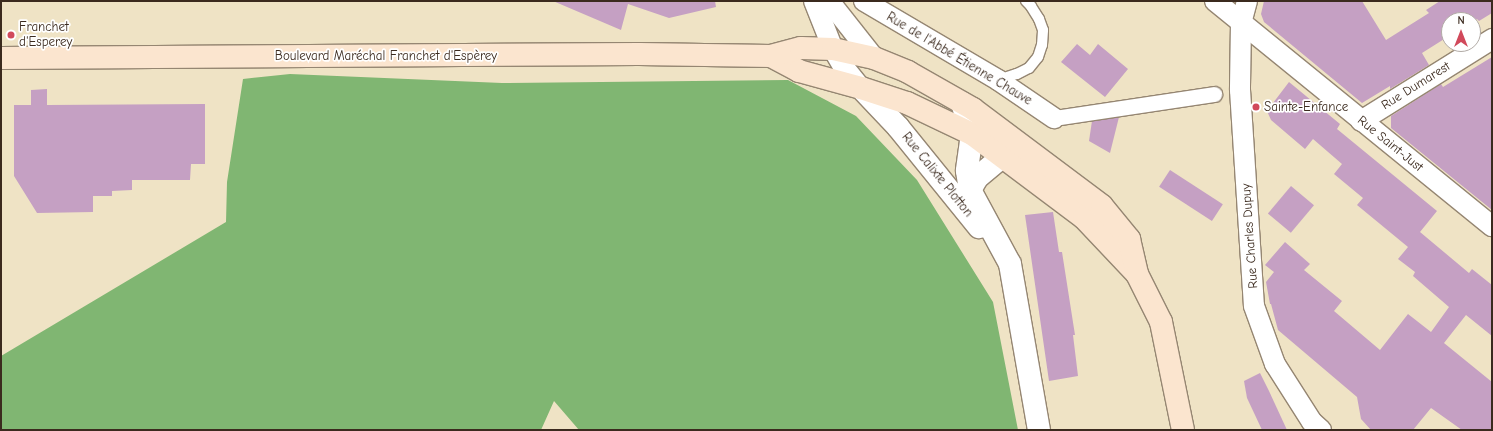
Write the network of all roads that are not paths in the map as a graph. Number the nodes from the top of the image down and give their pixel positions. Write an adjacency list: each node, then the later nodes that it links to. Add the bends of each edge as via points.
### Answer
1 (814, 1): 9 (street)
2 (829, 1): 12 (street)
3 (864, 1): 13 (street, Rue de l'Abbé Étienne Chauve)
4 (1026, 1): 13 (lane, via 1039,19 1043,30 1038,57 1029,68)
5 (1215, 1): 7 (street, Rue Saint-Just)
6 (1247, 1): 7 (street, Rue Charles Dupuy)
7 (1241, 23): 18 (street, Rue Saint-Just); 27 (street, Rue Charles Dupuy, via 1240,90 1254,306 1275,364 1312,422)
8 (1492, 39): 18 (street, Rue Dumarest)
9 (832, 49): 10 (main road, Boulevard Maréchal Franchet d'Espèrey, via 801,48); 12 (main road, Boulevard Maréchal Franchet d'Espèrey); 14 (street)
10 (771, 56): 11 (main road, Boulevard Maréchal Franchet d'Espèrey, via 631,54); 14 (main road, Boulevard Maréchal Franchet d'Espèrey, via 799,71)
11 (1, 58)
12 (874, 58): 16 (main road, Boulevard Maréchal Franchet d'Espèrey, via 908,72)
13 (998, 80): 17 (street, Rue de l'Abbé Étienne Chauve)
14 (862, 88): 19 (main road, Boulevard Maréchal Franchet d'Espèrey, via 907,103); 23 (street, Rue Calixte Plotton, via 898,127)
15 (1214, 94): 17 (street)
16 (962, 103): 19 (street, Rue Calixte Plotton); 24 (main road, Boulevard Maréchal Franchet d'Espèrey, via 1102,206 1129,240)
17 (1054, 118)
18 (1361, 120): 22 (street, Rue Saint-Just)
19 (972, 134): 20 (main road, Boulevard Maréchal Franchet d'Espèrey); 21 (street, Rue Calixte Plotton, via 967,171)
20 (1003, 156): 21 (street, Rue Calixte Plotton, via 977,178); 24 (main road, Boulevard Maréchal Franchet d'Espèrey, via 1084,218)
21 (970, 190): 23 (street, Rue Calixte Plotton)
22 (1492, 226)
23 (1010, 264): 25 (street, Rue Calixte Plotton)
24 (1137, 274): 26 (main road, Boulevard Maréchal Franchet d'Espèrey, via 1161,322)
25 (1039, 430)
26 (1183, 430)
27 (1321, 430)

